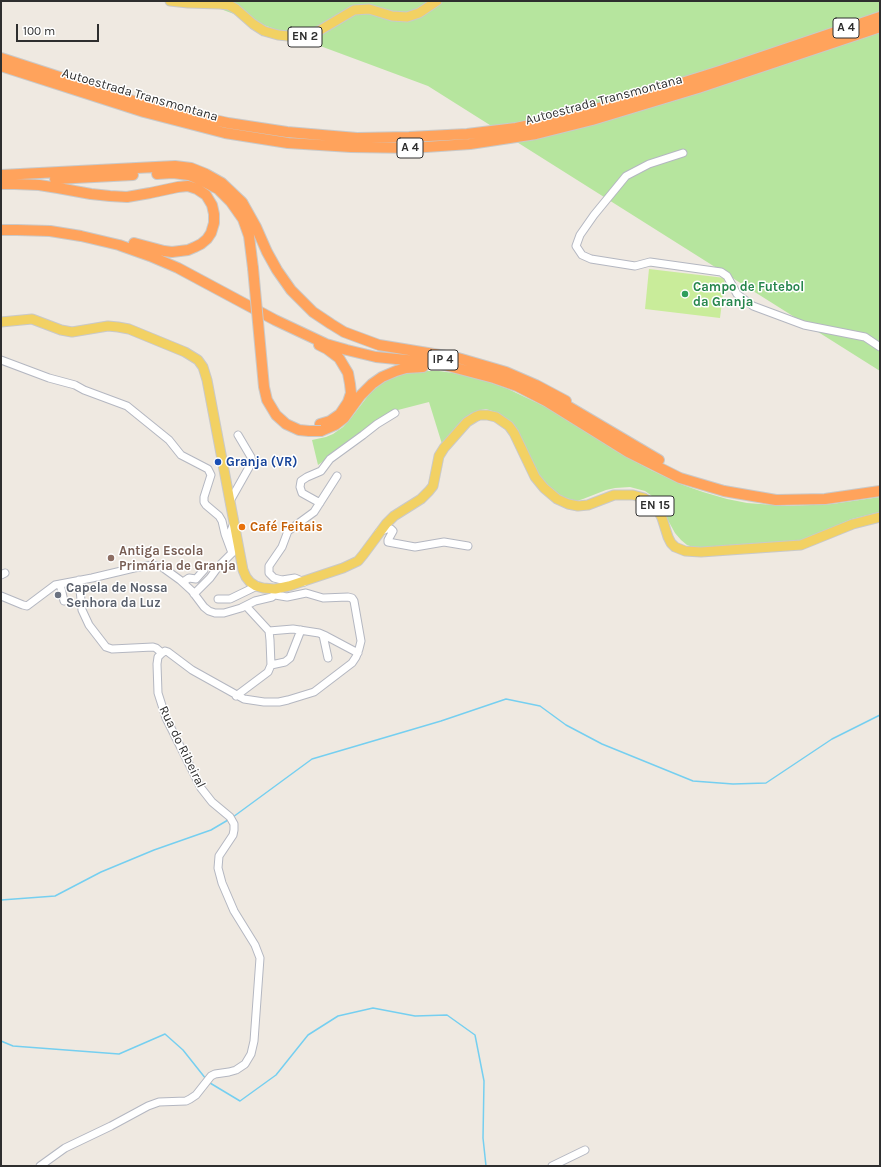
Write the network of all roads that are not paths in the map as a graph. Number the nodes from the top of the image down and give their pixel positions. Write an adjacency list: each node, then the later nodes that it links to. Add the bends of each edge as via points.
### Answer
1 (170, 1): 2 (main road, EN 2, via 227,5 236,9 261,30 276,35 298,37 312,35 356,10 368,9 404,17 417,14)
2 (437, 1)
3 (880, 17): 5 (highway, Autoestrada Transmontana / A 4)
4 (880, 27): 5 (highway, Autoestrada Transmontana / A 4)
5 (814, 44): 6 (highway, Autoestrada Transmontana / A 4, via 563,118 467,134 356,138 287,132 146,105); 7 (highway, Autoestrada Transmontana / A 4, via 698,88 592,120 536,134 470,144 411,148 288,143 225,133 144,112)
6 (1, 58)
7 (1, 66)
8 (683, 153): 17 (street, via 649,164 626,176 580,235 576,246 582,255 591,259 635,266 650,262 721,272 727,276 737,294 753,306 804,325 865,337)
9 (1, 175): 11 (highway, via 175,166 191,168 206,174 222,183)
10 (1, 183): 12 (highway, via 39,185 121,197 188,186 206,195 214,214 214,223 207,239 188,250 172,252 63,228); 14 (highway, via 173,173 189,175 218,189 243,219)
11 (236, 197): 14 (highway, via 254,235); 23 (highway, via 242,202 267,252 292,290 313,312 330,324 380,345 464,360 516,376 566,401)
12 (1, 225): 23 (highway, IP 4, via 80,233 116,241 170,261 279,317 339,343 372,351 465,363 505,375 557,400)
13 (1, 230): 15 (highway, IP 4, via 50,231 119,245 157,259)
14 (256, 270): 21 (highway, bridge, via 267,400 276,415 286,424 299,430)
15 (211, 286): 19 (highway, IP 4, via 326,344 376,357 437,363); 21 (highway, via 339,358 348,373 348,402 340,414)
16 (1, 322): 27 (main road, via 32,319 72,332 118,326 194,357 203,367 207,380)
17 (880, 347)
18 (1, 360): 33 (street, via 73,384 127,406 171,443 181,455 208,469 211,475 204,502 222,521)
19 (465, 370): 21 (highway, via 419,366 389,374 372,384 344,418 335,425); 26 (highway, IP 4, via 517,386 628,452 680,478 724,492 776,500 825,499)
20 (394, 414): 28 (street, via 330,459 321,471 301,481 302,493)
21 (321, 428)
22 (238, 435): 27 (street, via 252,462)
23 (644, 452): 25 (highway, IP 4, via 682,474 725,487 776,495 825,494)
24 (337, 476): 28 (street)
25 (880, 486)
26 (880, 491)
27 (230, 501): 30 (main road)
28 (320, 503): 37 (street, via 313,513 288,531 269,568 270,575 277,579 295,578)
29 (880, 517): 31 (main road, EN 15, via 853,524 801,545 689,552 671,542 658,510 644,498 614,495 578,506 557,498 537,481 507,424 499,418 487,415 475,417 456,433 440,453 434,482 429,491 394,516)
30 (234, 523): 33 (street, via 230,533); 39 (main road, via 243,570 248,580)
31 (378, 532): 32 (street, via 391,529 393,531 388,542 415,547 444,542); 37 (main road, EN 15, via 363,555 355,562)
32 (468, 546)
33 (232, 553): 41 (street)
34 (204, 570): 36 (street, via 196,580 189,578)
35 (79, 580): 36 (street, via 153,565 162,567); 38 (street); 49 (street, via 82,610 89,625 105,646 112,649 153,647)
36 (184, 582): 41 (street)
37 (304, 582): 40 (main road, EN 15)
38 (60, 584): 42 (street, via 27,606); 44 (street)
39 (257, 586): 40 (main road, EN 15); 43 (street, via 226,600)
40 (277, 592): 45 (street, via 271,597); 50 (street, via 287,597 306,593 323,598 352,598 360,638)
41 (194, 594): 45 (street, via 204,607 215,613 226,613)
42 (1, 596)
43 (218, 599)
44 (64, 601)
45 (246, 606): 47 (street)
46 (301, 630): 47 (street); 48 (street); 52 (street, via 290,658 285,662)
47 (268, 631): 52 (street)
48 (323, 634): 50 (street); 51 (street)
49 (162, 653): 53 (street, via 170,653 192,670); 55 (street, Rua do Ribeiral, via 156,669 157,691 166,718 202,790 233,822 234,833 222,850 218,864 222,883 234,912 255,945 260,958 251,1054 245,1064 236,1070 214,1074 190,1099 148,1106 66,1148)
50 (358, 653): 53 (street, via 352,663 311,693 275,702)
51 (328, 658)
52 (271, 665): 53 (street, via 268,672)
53 (236, 696)
54 (585, 1150): 56 (street)
55 (40, 1166)
56 (552, 1166)

